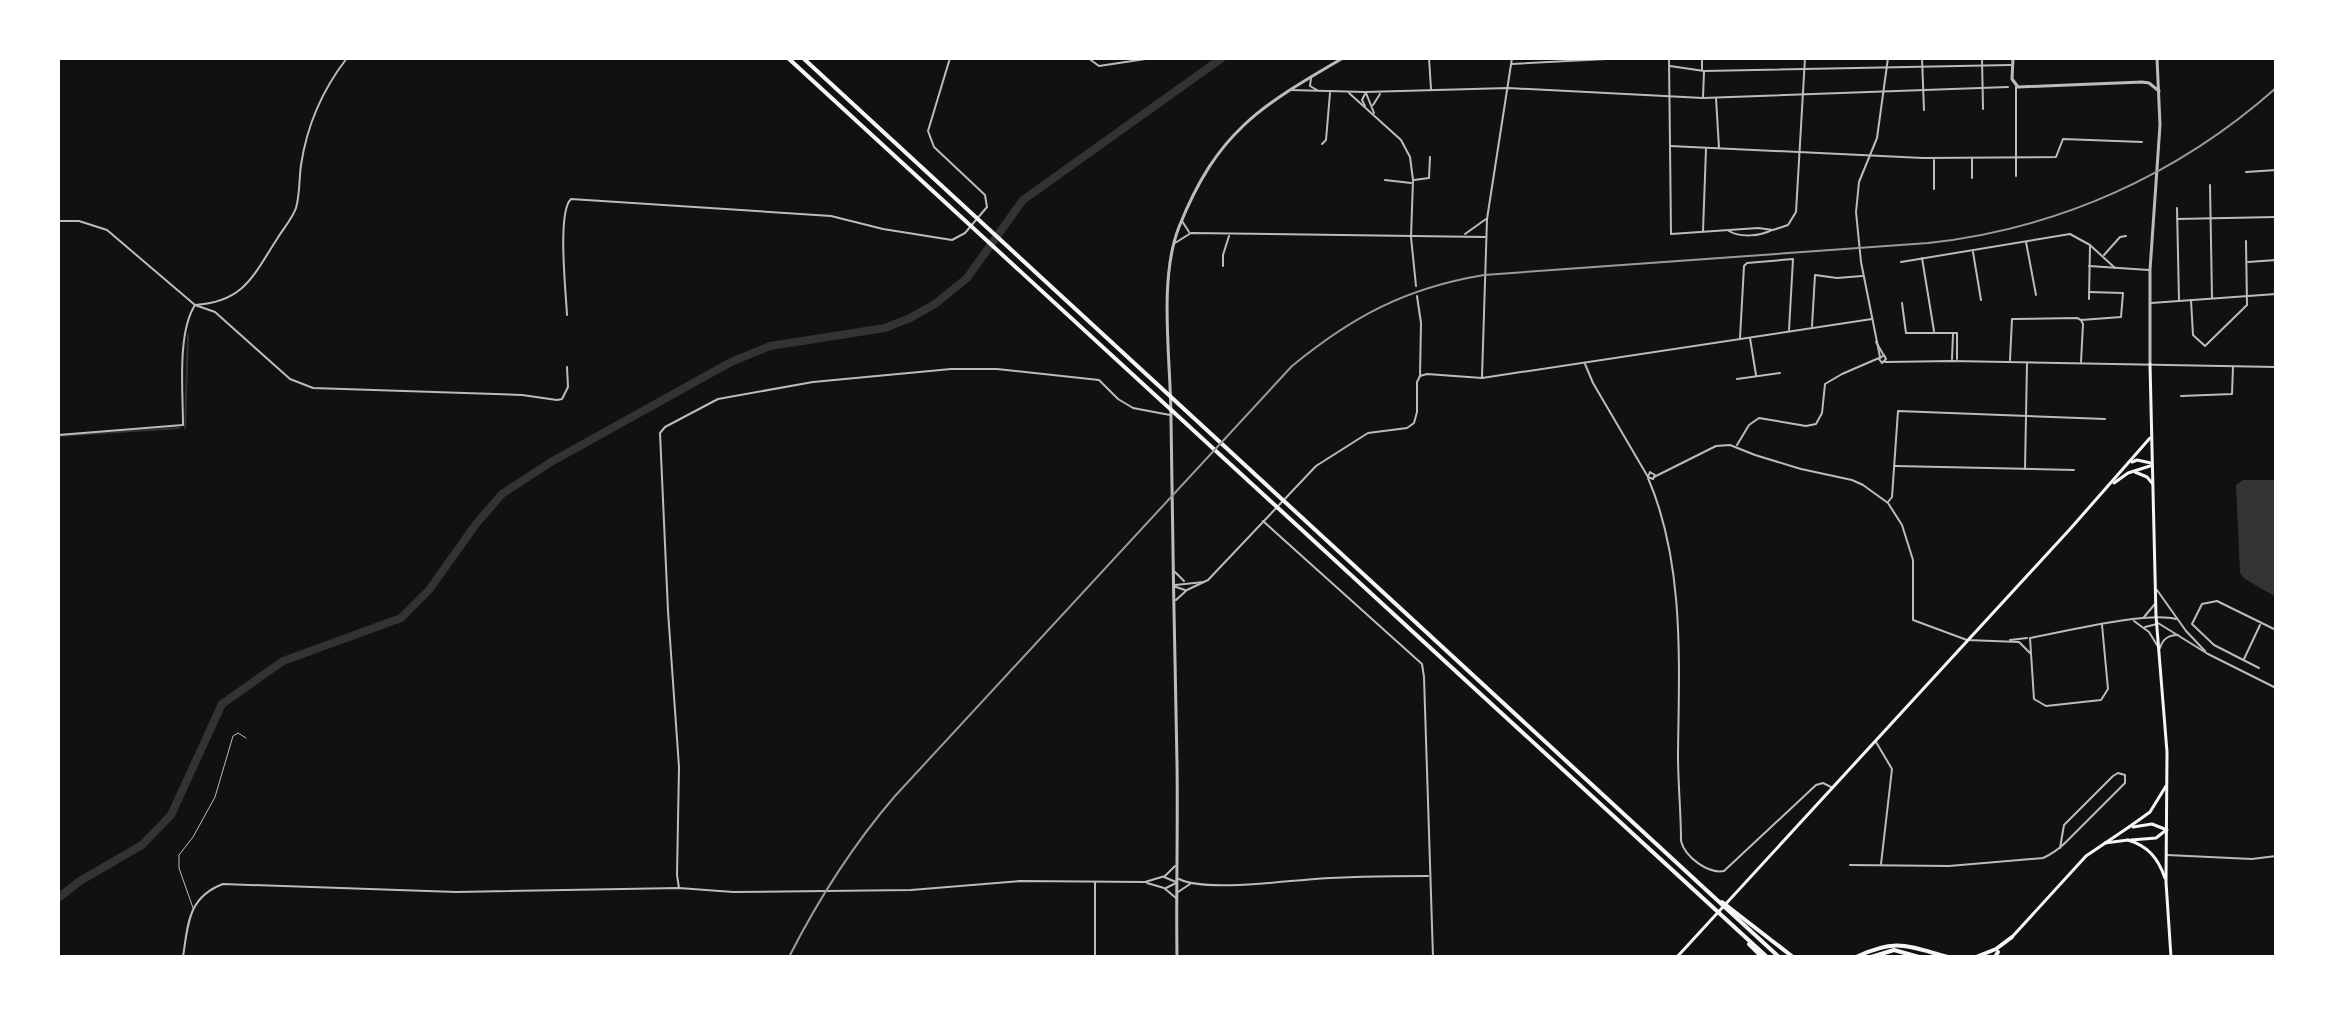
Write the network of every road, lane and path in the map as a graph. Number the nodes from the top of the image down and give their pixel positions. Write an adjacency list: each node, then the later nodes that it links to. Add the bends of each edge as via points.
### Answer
1 (347, 58): 117 (street, via 317,106 293,215 249,282 232,295)
2 (788, 58): 226 (highway)
3 (803, 58): 211 (highway)
4 (950, 58): 118 (street, via 928,131 934,147 985,195 987,207 965,233 952,240 831,216 571,199 565,206 563,231)
5 (1088, 58): 6 (street, via 1099,66)
6 (1152, 58)
7 (1343, 58): 28 (street)
8 (1429, 58): 35 (street)
9 (1512, 58): 20 (street)
10 (1626, 58): 19 (street)
11 (1669, 58): 22 (street)
12 (1702, 58): 27 (street)
13 (1805, 58): 26 (street)
14 (1888, 58): 25 (street)
15 (1922, 58): 23 (street)
16 (1982, 58): 21 (street)
17 (2013, 58): 24 (street)
18 (2157, 58): 29 (street)
19 (1579, 59): 20 (street)
20 (1512, 64): 33 (street)
21 (1982, 65): 23 (street); 24 (street); 34 (street)
22 (1669, 66): 27 (street); 46 (street)
23 (1922, 66): 25 (street); 37 (street)
24 (2014, 66): 32 (street)
25 (1887, 67): 26 (street); 44 (street)
26 (1804, 69): 27 (street); 45 (street)
27 (1703, 71): 47 (street)
28 (1311, 76): 36 (street); 39 (street, via 1310,86)
29 (2158, 79): 30 (street); 38 (street)
30 (2142, 82): 32 (street); 38 (street)
31 (2008, 87): 34 (street)
32 (2016, 87): 63 (street)
33 (1508, 88): 35 (street); 46 (street); 75 (street)
34 (1982, 88): 37 (street); 51 (street)
35 (1431, 89): 43 (street)
36 (1288, 90): 39 (street); 78 (street, via 1224,143)
37 (1922, 91): 44 (street); 52 (street)
38 (2159, 91): 102 (street)
39 (1322, 92): 40 (street)
40 (1331, 92): 41 (street); 55 (street)
41 (1348, 92): 42 (street); 50 (street)
42 (1365, 92): 43 (street); 49 (street); 50 (street)
43 (1382, 92): 49 (street)
44 (1885, 92): 45 (street); 60 (street)
45 (1801, 96): 48 (street); 59 (street)
46 (1670, 98): 47 (street); 56 (street)
47 (1703, 98): 48 (street)
48 (1716, 98): 58 (street)
49 (1373, 106): 53 (street)
50 (1366, 108): 53 (street)
51 (1983, 109)
52 (1924, 110)
53 (1376, 118): 70 (street, via 1404,144)
54 (2142, 142): 63 (street, via 2063,139 2056,157)
55 (1322, 144)
56 (1670, 146): 57 (street); 82 (street, via 1671,234)
57 (1706, 148): 58 (street); 82 (street)
58 (1719, 149): 59 (street)
59 (1798, 152): 60 (street); 81 (street, via 1796,212 1788,225)
60 (1870, 155): 62 (street); 103 (street, via 1859,182 1856,212)
61 (1430, 157): 70 (street, via 1429,178)
62 (1934, 158): 64 (street); 72 (street)
63 (2015, 158): 64 (street); 67 (street)
64 (1972, 159): 68 (street)
65 (2276, 170): 66 (street)
66 (2246, 172)
67 (2016, 176)
68 (1972, 178)
69 (1385, 180): 70 (street)
70 (1413, 181): 87 (street)
71 (2210, 185): 77 (street)
72 (1934, 189)
73 (2177, 208): 76 (street)
74 (2276, 217): 77 (street)
75 (1487, 219): 85 (street); 88 (street)
76 (2177, 219): 77 (street); 114 (street)
77 (2211, 219): 111 (street)
78 (1182, 220): 83 (street); 91 (street)
79 (58, 221): 117 (street, via 107,230)
80 (1728, 230): 81 (street); 81 (street, via 1735,235); 82 (street)
81 (1773, 230)
82 (1703, 232)
83 (1191, 233): 84 (street); 91 (street)
84 (1229, 235): 87 (street); 99 (street)
85 (1461, 236): 87 (street); 88 (street)
86 (2126, 236): 94 (street)
87 (1411, 237): 104 (street)
88 (1486, 237): 139 (street)
89 (2246, 241): 98 (street)
90 (2026, 242): 92 (street, via 2070,234); 93 (street); 107 (street)
91 (1174, 244): 142 (street, via 1169,286)
92 (2090, 245): 94 (street); 100 (street)
93 (1973, 251): 95 (street); 112 (street)
94 (2104, 256): 101 (street)
95 (1922, 258): 97 (street); 123 (street)
96 (2276, 260): 98 (street)
97 (1901, 262)
98 (2246, 262): 109 (street)
99 (1223, 266)
100 (2089, 266): 101 (street); 105 (street)
101 (2115, 268): 102 (street)
102 (2150, 270): 116 (street)
103 (1864, 275): 119 (street); 121 (street, via 1815,275)
104 (1416, 286)
105 (2089, 292): 110 (street); 120 (street, via 2123,293 2121,317)
106 (2276, 294): 109 (street)
107 (2036, 295)
108 (1417, 296): 137 (street)
109 (2247, 296): 111 (street); 113 (street, via 2247,305 2205,346 2193,335)
110 (2089, 299)
111 (2212, 299): 113 (street)
112 (1981, 300)
113 (2191, 300): 114 (street)
114 (2179, 301): 116 (street)
115 (1902, 303): 123 (street, via 1906,333)
116 (2150, 303): 132 (street)
117 (195, 305): 134 (street, via 215,312 290,379 313,388 557,400 568,392); 145 (street, via 184,355 183,425)
118 (567, 315)
119 (1872, 319): 121 (street); 126 (street)
120 (2081, 320): 128 (street, via 2012,319); 131 (street)
121 (1812, 328): 122 (street)
122 (1789, 332): 124 (street); 125 (street, via 1793,259 1747,263)
123 (1934, 332): 127 (street, via 1955,333)
124 (1750, 338): 125 (street); 138 (street)
125 (1740, 339): 130 (street)
126 (1883, 359): 127 (street); 147 (street, via 1828,381 1816,424 1759,418)
127 (1955, 361): 128 (street)
128 (2011, 362): 129 (street)
129 (2027, 362): 131 (street); 143 (street)
130 (1585, 363): 139 (street); 149 (street)
131 (2081, 363): 132 (street)
132 (2150, 364): 133 (street); 146 (main road)
133 (2233, 366): 135 (street); 141 (street, via 2232,394)
134 (567, 367)
135 (2276, 367)
136 (1780, 373): 138 (street)
137 (1420, 376): 139 (street); 161 (street, via 1416,418 1410,426 1377,430 1350,443 1309,472)
138 (1756, 377): 140 (street)
139 (1482, 378)
140 (1737, 379)
141 (2181, 396)
142 (1171, 415): 162 (street); 215 (street, via 1133,408 1099,380 951,369 765,389 718,399 665,427 660,433 679,767)
143 (2026, 418): 144 (street); 151 (street, via 1898,411); 152 (street)
144 (2105, 419)
145 (58, 435)
146 (2150, 438): 148 (main road); 150 (main road)
147 (1736, 446): 155 (street, via 1716,446); 160 (street, via 1852,480)
148 (2129, 463): 150 (main road); 158 (main road)
149 (1641, 465): 155 (street); 156 (street)
150 (2150, 465): 154 (main road); 157 (main road)
151 (1895, 466): 152 (street); 160 (street)
152 (2025, 469): 153 (street)
153 (2074, 470)
154 (2128, 473): 157 (main road, via 2139,472); 158 (main road)
155 (1653, 475): 156 (street); 159 (street)
156 (1648, 477): 159 (street)
157 (2152, 483): 166 (main road)
158 (2108, 487): 181 (main road)
159 (1653, 488): 193 (street, via 1673,564 1684,850 1709,870 1724,871 1816,785)
160 (1888, 503): 181 (street, via 1912,553 1913,620)
161 (1263, 521): 164 (street); 207 (street, via 1422,664)
162 (1172, 568): 163 (street); 165 (street)
163 (1185, 582): 164 (street); 165 (street)
164 (1205, 582): 167 (street)
165 (1173, 585): 167 (street); 169 (street)
166 (2156, 589): 168 (main road); 172 (street)
167 (1187, 590): 169 (street)
168 (2156, 603): 170 (main road); 171 (street)
169 (1173, 605): 203 (street)
170 (2156, 616): 171 (street); 172 (street); 174 (main road)
171 (2144, 617): 173 (street)
172 (2176, 619): 185 (street)
173 (2133, 620): 176 (street); 177 (street)
174 (2157, 623): 177 (street); 179 (street); 183 (main road)
175 (2261, 623): 178 (street); 187 (street); 187 (street, via 2217,601 2202,604 2192,624 2214,645)
176 (2102, 625): 180 (street); 184 (street, via 2108,689 2101,700 2046,706 2034,699)
177 (2143, 627): 183 (street)
178 (2276, 630)
179 (2180, 635): 185 (street); 186 (street, via 2162,641)
180 (2030, 638): 182 (street); 184 (street)
181 (1967, 640): 182 (street); 191 (main road)
182 (2009, 641): 184 (street, via 2019,642)
183 (2157, 645): 186 (main road)
184 (2030, 653)
185 (2208, 654): 189 (street)
186 (2158, 655): 192 (main road)
187 (2244, 660): 188 (street)
188 (2259, 668)
189 (2276, 688)
190 (246, 738): 218 (lane, via 233,736 215,797 179,855)
191 (1876, 742): 193 (main road); 205 (street, via 1892,769)
192 (2167, 782): 194 (main road, via 2150,812); 195 (main road)
193 (1832, 789): 225 (main road)
194 (2129, 827): 195 (main road, via 2152,824); 199 (main road)
195 (2167, 830): 198 (main road, via 2156,838); 201 (main road)
196 (2063, 832): 197 (street); 197 (street, via 2113,776 2125,775 2125,783); 200 (street)
197 (2071, 837): 200 (street)
198 (2128, 840): 199 (main road); 212 (main road, via 2151,852)
199 (2102, 844): 219 (main road)
200 (2060, 848): 205 (street, via 2043,858)
201 (2167, 855): 202 (street); 212 (main road)
202 (2276, 856)
203 (1176, 865): 206 (street); 208 (street)
204 (1850, 865): 205 (street)
205 (1881, 865)
206 (1176, 876): 213 (street); 214 (street)
207 (1429, 876): 214 (street); 224 (street)
208 (1163, 877): 210 (street); 213 (street)
209 (1095, 881): 210 (street); 215 (street, via 911,890); 222 (street)
210 (1145, 882): 216 (street)
211 (1697, 882): 227 (highway); 228 (highway)
212 (2166, 882): 234 (main road)
213 (1176, 883): 216 (street); 217 (street)
214 (1191, 884): 217 (street)
215 (679, 888): 218 (street, via 456,892 223,884 200,897)
216 (1164, 888): 217 (street)
217 (1176, 896): 223 (street)
218 (193, 908): 221 (street)
219 (2012, 937): 220 (main road); 233 (highway)
220 (1995, 955)
221 (183, 957)
222 (1095, 957)
223 (1177, 957)
224 (1433, 957)
225 (1677, 957)
226 (1764, 957)
227 (1779, 957)
228 (1793, 957)
229 (1856, 957): 232 (highway, via 1893,944)
230 (1871, 957): 231 (highway, via 1894,950)
231 (1919, 957)
232 (1948, 957)
233 (1976, 957)
234 (2171, 957)

